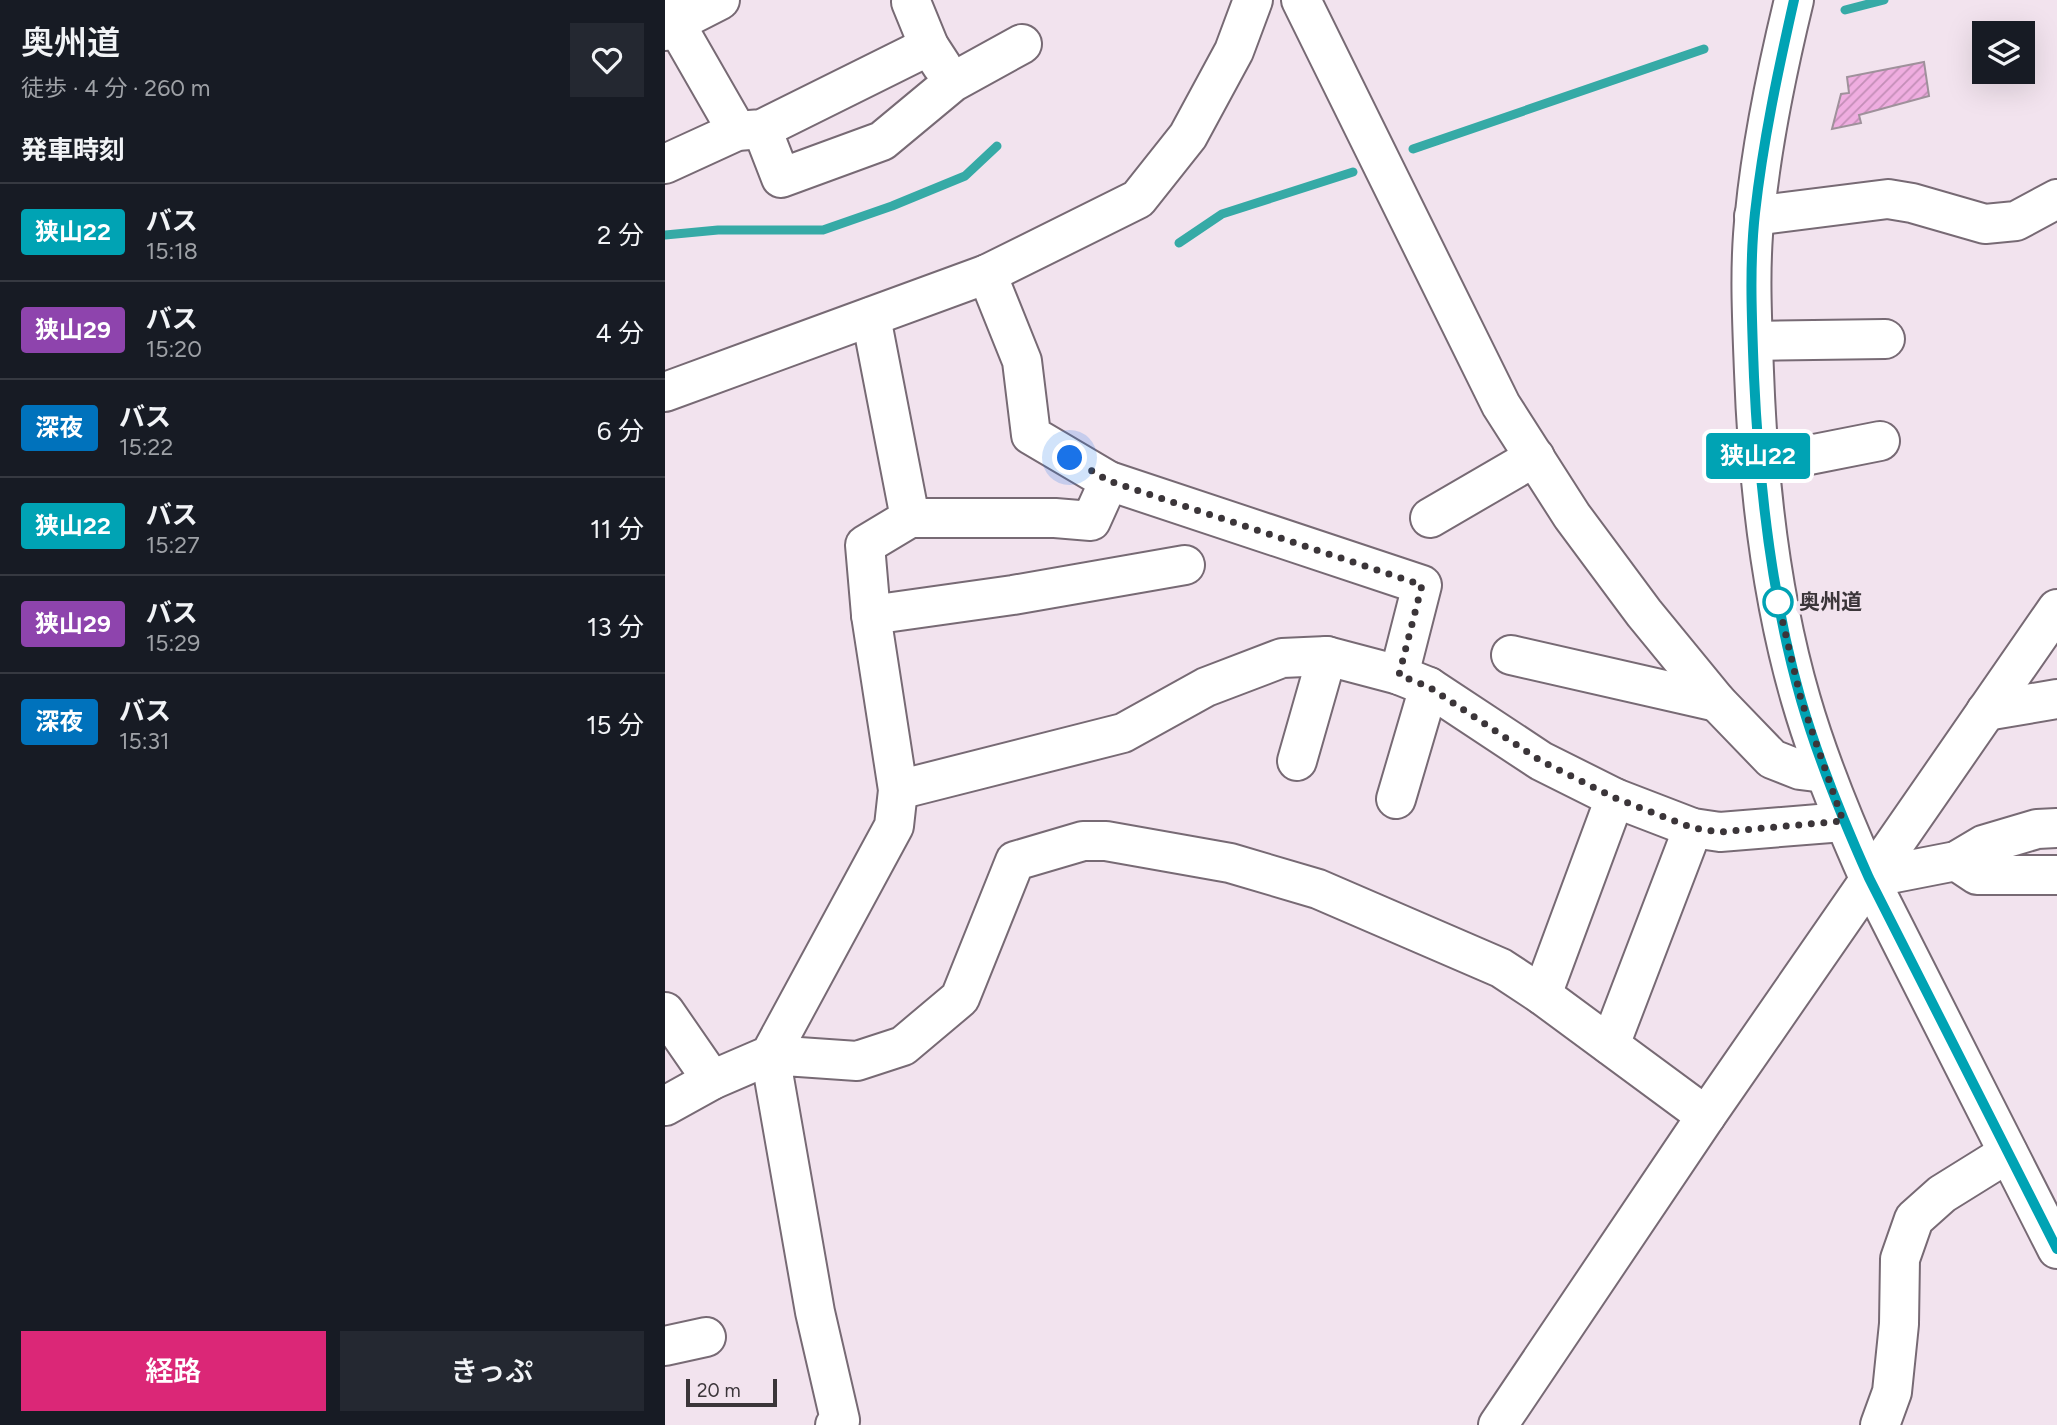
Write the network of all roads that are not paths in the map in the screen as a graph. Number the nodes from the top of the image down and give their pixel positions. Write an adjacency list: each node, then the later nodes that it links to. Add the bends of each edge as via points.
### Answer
1 (720, 0): 6 (street)
2 (1253, 0): 14 (street, via 1234,51 1188,136 1138,199)
3 (1301, 0): 20 (street, via 1501,405)
4 (1794, 0): 13 (street, via 1765,130)
5 (911, 2): 8 (street)
6 (668, 21): 10 (street)
7 (1022, 44): 9 (street)
8 (929, 46): 9 (street); 10 (street)
9 (953, 82): 10 (street, via 882,141 781,178)
10 (749, 130): 11 (street)
11 (665, 164)
12 (2057, 199): 13 (street, via 2016,221 1985,224 1888,199)
13 (1754, 216): 17 (street)
14 (987, 274): 15 (street); 22 (street, via 1022,361 1031,435)
15 (871, 317): 18 (street); 23 (street)
16 (1885, 339): 17 (street)
17 (1753, 341): 21 (street)
18 (665, 392)
19 (1880, 440): 21 (street)
20 (1535, 457): 24 (street); 32 (street, via 1644,613)
21 (1759, 465): 35 (street, via 1780,609)
22 (1109, 481): 23 (street, via 1091,521); 30 (street, via 1422,585)
23 (909, 518): 27 (street, via 865,545)
24 (1430, 518)
25 (1185, 565): 27 (street)
26 (2057, 609): 33 (street)
27 (871, 615): 36 (street)
28 (1511, 655): 32 (street)
29 (1327, 656): 30 (street); 34 (street); 36 (street, via 1282,658 1206,687 1123,733)
30 (1414, 681): 37 (street, via 1541,761); 38 (street)
31 (2057, 699): 33 (street)
32 (1717, 702): 35 (street, via 1772,759)
33 (1986, 710): 44 (street)
34 (1297, 761)
35 (1824, 773): 39 (street)
36 (898, 790): 48 (street, via 894,826)
37 (1615, 798): 40 (street); 45 (street)
38 (1396, 799)
39 (1843, 821): 40 (street, via 1720,832); 44 (street)
40 (1693, 828): 47 (street)
41 (2057, 828): 42 (street, via 2037,829 1983,845)
42 (1956, 861): 43 (street, via 1977,875); 44 (street)
43 (2057, 875)
44 (1869, 878): 51 (street); 52 (street)
45 (1542, 995): 47 (street); 48 (street, via 1501,968 1318,889 1230,863 1083,841 1015,861 960,998 903,1046 857,1061)
46 (665, 1012): 49 (street)
47 (1610, 1045): 51 (street)
48 (769, 1055): 49 (street); 56 (street, via 815,1312 840,1420)
49 (712, 1080): 50 (street)
50 (665, 1106)
51 (1706, 1116): 57 (street)
52 (2008, 1153): 53 (street); 58 (street, via 1942,1194 1914,1219 1900,1259 1892,1392)
53 (2057, 1249)
54 (706, 1337): 55 (street)
55 (665, 1346)
56 (835, 1425)
57 (1498, 1425)
58 (1880, 1425)

